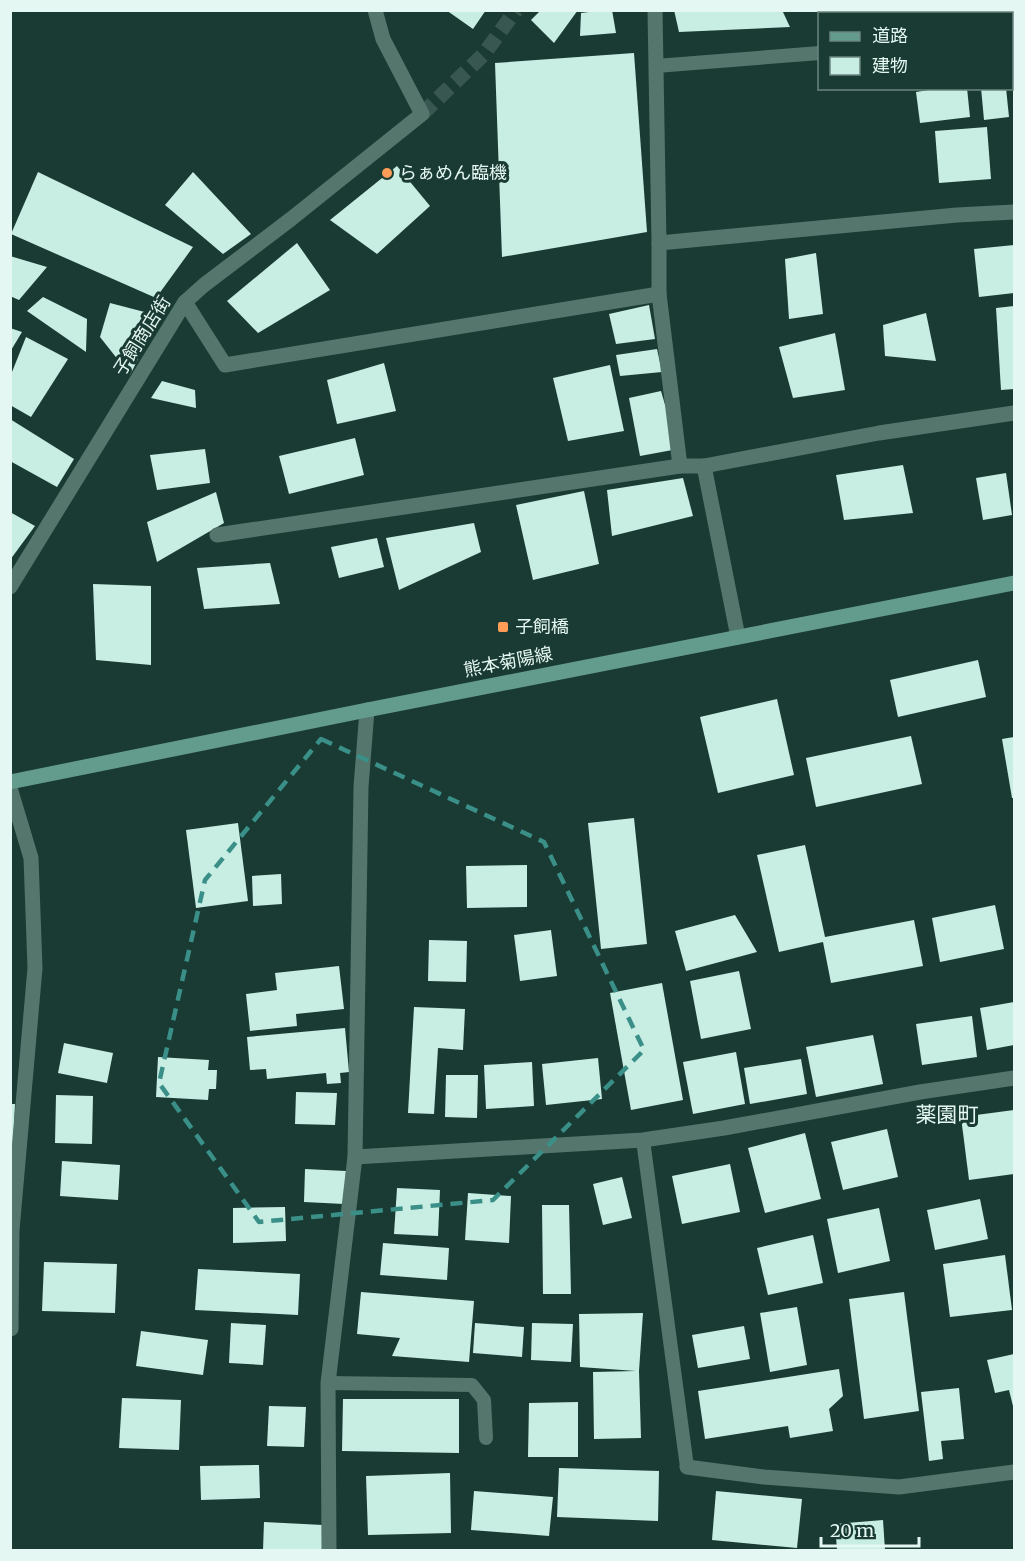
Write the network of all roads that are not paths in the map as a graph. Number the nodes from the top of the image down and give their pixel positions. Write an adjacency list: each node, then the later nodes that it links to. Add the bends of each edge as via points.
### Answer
1 (375, 10): 8 (street, 子飼商店街, via 383,39 422,114)
2 (655, 10): 4 (street)
3 (818, 53): 4 (lane)
4 (656, 66): 6 (street)
5 (1014, 212): 6 (street)
6 (659, 243): 7 (street)
7 (659, 294): 8 (street, via 225,365); 10 (street)
8 (185, 302): 14 (street, 子飼商店街)
9 (1014, 413): 11 (street, via 879,433)
10 (680, 465): 11 (street); 12 (street)
11 (704, 466): 15 (street)
12 (217, 535)
13 (1014, 583): 15 (main road, 熊本菊陽線)
14 (10, 587)
15 (738, 637): 16 (main road, 熊本菊陽線)
16 (367, 710): 17 (main road, 熊本菊陽線); 21 (street, via 361,787)
17 (10, 782)
18 (10, 788): 22 (street, via 31,858 35,968)
19 (1014, 1078): 20 (street)
20 (643, 1140): 21 (street); 26 (lane)
21 (355, 1157): 24 (street)
22 (11, 1230): 23 (street)
23 (11, 1329)
24 (328, 1383): 25 (lane, via 472,1385 484,1400); 28 (street)
25 (486, 1438)
26 (687, 1467): 27 (street, via 899,1486)
27 (1014, 1472)
28 (329, 1551)

